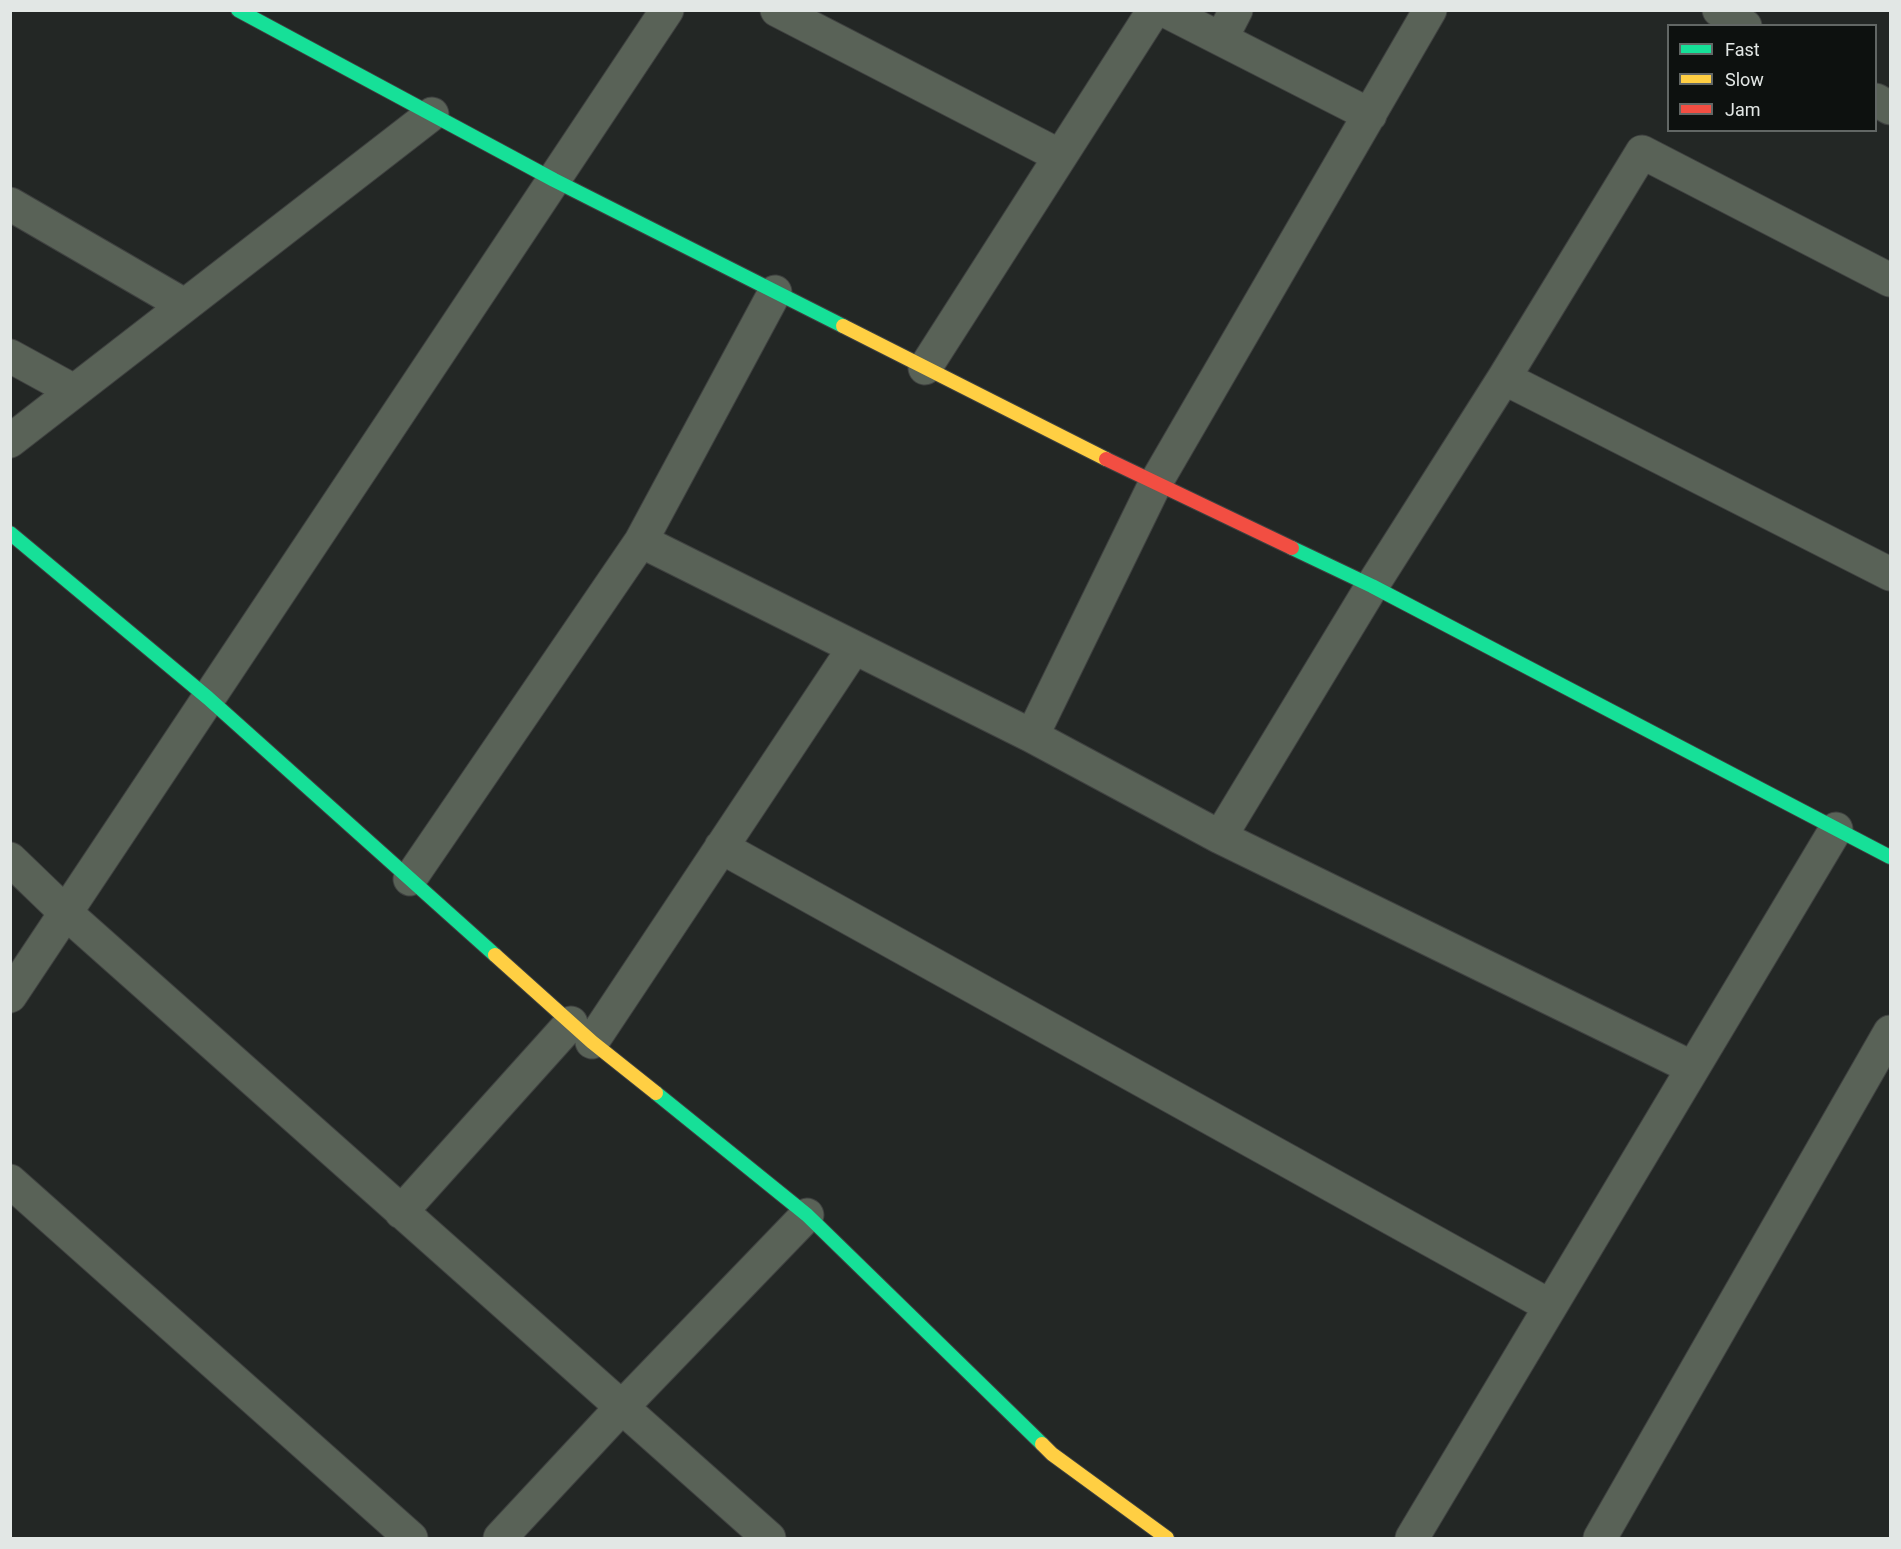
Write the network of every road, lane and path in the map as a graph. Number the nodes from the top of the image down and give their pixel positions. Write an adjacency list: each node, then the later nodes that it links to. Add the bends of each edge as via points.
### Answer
1 (238, 10): 11 (street)
2 (668, 10): 14 (street)
3 (777, 10): 13 (street)
4 (1154, 10): 13 (street)
5 (1164, 10): 10 (street)
6 (1236, 10): 10 (street)
7 (1431, 10): 12 (street)
8 (1719, 10): 9 (street)
9 (1742, 24)
10 (1221, 39): 12 (street)
11 (432, 114): 14 (street); 18 (street)
12 (1370, 115): 24 (street)
13 (1060, 156): 20 (street)
14 (554, 180): 17 (street); 30 (street)
15 (10, 204): 18 (street)
16 (1890, 279): 21 (street, via 1642,152)
17 (775, 292): 20 (street); 26 (street)
18 (184, 305): 22 (street)
19 (10, 356): 22 (street)
20 (926, 368): 24 (street)
21 (1504, 378): 27 (street); 28 (street)
22 (74, 392): 23 (street)
23 (10, 441)
24 (1155, 484): 28 (street); 31 (street)
25 (10, 533): 30 (street)
26 (641, 541): 29 (street); 37 (street)
27 (1890, 574)
28 (1371, 586): 32 (street); 33 (street)
29 (854, 648): 31 (street); 34 (street)
30 (208, 698): 37 (street); 38 (street)
31 (1032, 736): 33 (street)
32 (1836, 829): 35 (street); 42 (street)
33 (1220, 837): 42 (street)
34 (722, 847): 41 (street); 46 (street)
35 (1890, 857)
36 (10, 859): 38 (street)
37 (410, 879): 41 (street)
38 (66, 913): 39 (street); 44 (street)
39 (10, 996)
40 (1890, 1032): 53 (street)
41 (582, 1033): 44 (street); 45 (street)
42 (1694, 1068): 46 (street)
43 (10, 1180): 48 (street)
44 (402, 1212): 47 (street)
45 (807, 1215): 47 (street); 51 (street, via 1052,1454)
46 (1550, 1306): 52 (street)
47 (621, 1408): 49 (street); 50 (street)
48 (411, 1539)
49 (500, 1539)
50 (769, 1539)
51 (1167, 1539)
52 (1412, 1539)
53 (1600, 1539)

